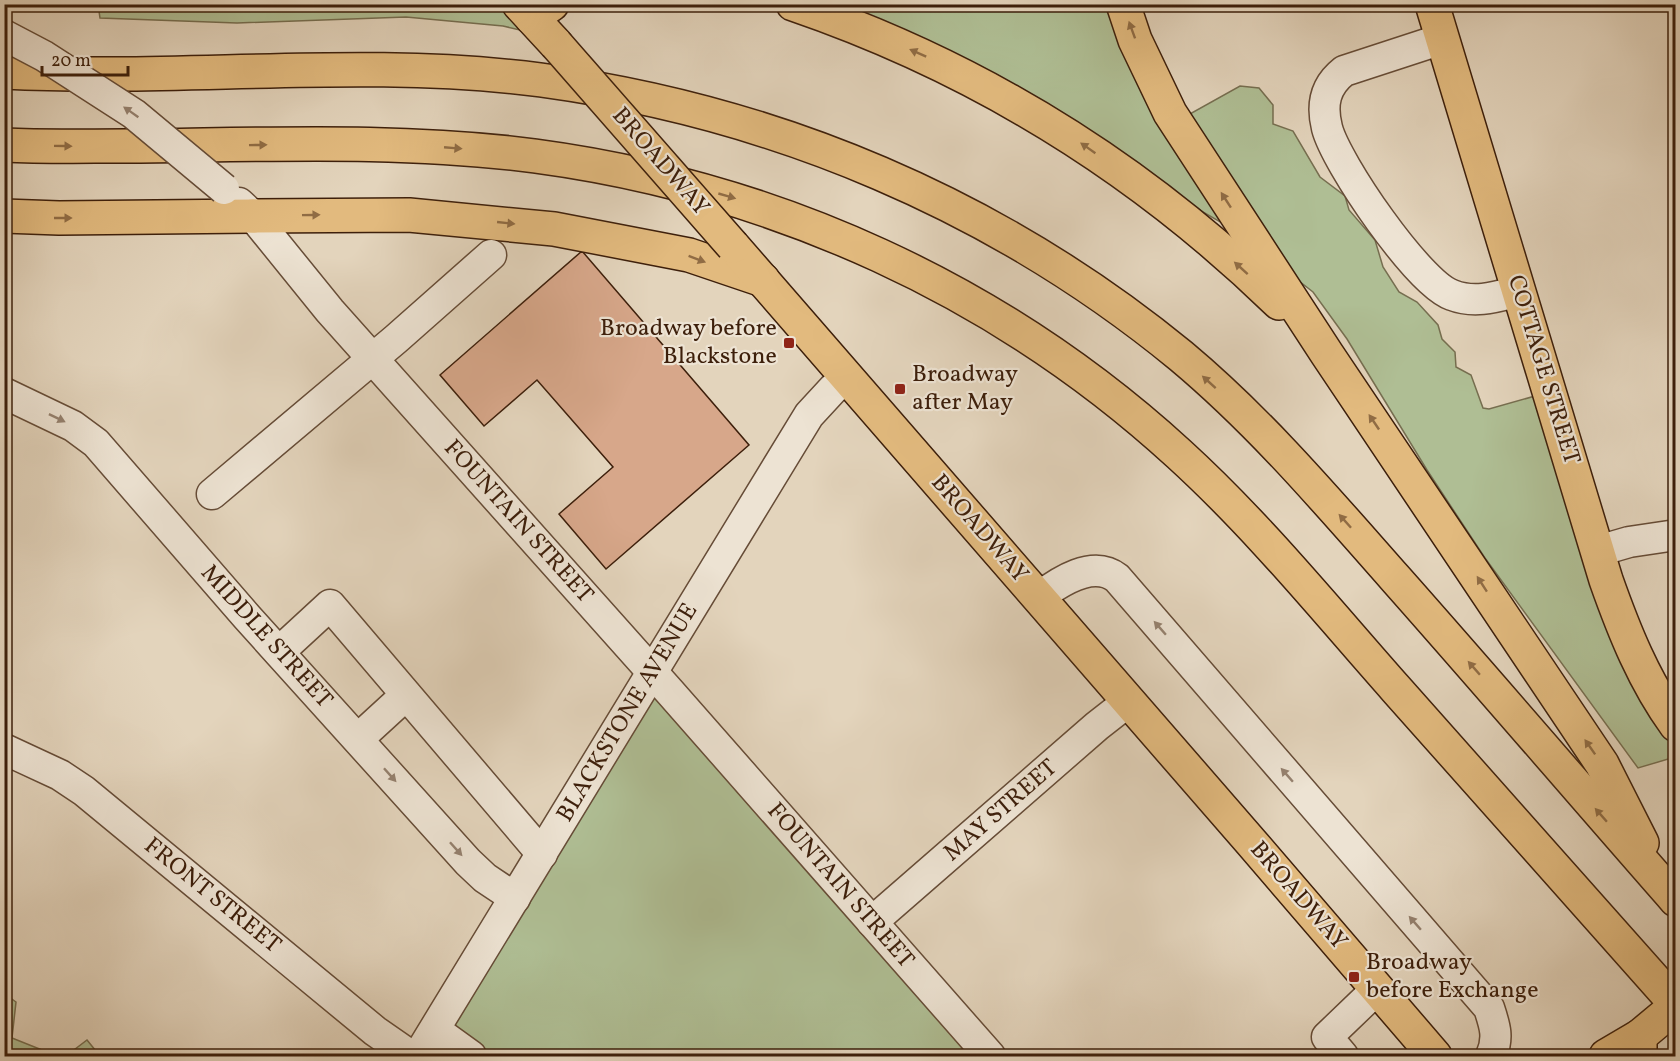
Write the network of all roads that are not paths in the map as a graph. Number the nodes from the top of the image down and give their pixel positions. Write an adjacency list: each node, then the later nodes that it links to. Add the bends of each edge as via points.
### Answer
1 (793, 4): 14 (main road, one-way to 1, via 1217,246 1080,143 1004,96 922,55)
2 (1123, 4): 14 (main road, one-way to 2, via 1170,113 1135,40)
3 (1432, 4): 6 (main road, COTTAGE STREET)
4 (534, 9): 12 (main road, BROADWAY, bridge, via 556,44)
5 (4, 35): 10 (street, FOUNTAIN STREET, one-way to 5, bridge, via 134,114)
6 (1442, 39): 13 (main road, COTTAGE STREET); 13 (street, via 1344,71 1327,92 1328,129 1370,206 1402,249 1437,286 1468,300)
7 (4, 72): 30 (main road, one-way to 7, via 1354,531 1224,395 1099,294 951,205 853,161 752,126 646,99 540,80 386,69)
8 (4, 145): 34 (main road, one-way to 34, via 384,144 537,156 639,174 740,200 836,235 927,277 1017,329 1102,388 1210,483)
9 (4, 216): 10 (main road, one-way to 10)
10 (253, 216): 12 (main road, one-way to 12, via 409,215 554,229 689,255); 15 (street, FOUNTAIN STREET)
11 (491, 255): 15 (street)
12 (763, 280): 16 (main road, BROADWAY)
13 (1519, 291): 20 (main road, COTTAGE STREET)
14 (1327, 354): 30 (main road, one-way to 14, via 1602,764)
15 (373, 359): 18 (street); 23 (street, FOUNTAIN STREET)
16 (848, 377): 21 (main road, BROADWAY); 23 (street, BLACKSTONE AVENUE, via 809,415)
17 (4, 393): 22 (street, MIDDLE STREET, one-way to 22, via 73,426 96,443)
18 (212, 494)
19 (1676, 535): 20 (street)
20 (1598, 551): 26 (main road, COTTAGE STREET, via 1631,647)
21 (1039, 597): 25 (main road, BROADWAY); 43 (street, one-way to 21, via 1497,1031 1489,1008 1117,578 1101,571 1082,572)
22 (279, 652): 24 (street, via 330,605); 27 (street, MIDDLE STREET)
23 (651, 673): 29 (street, BLACKSTONE AVENUE); 32 (street, FOUNTAIN STREET)
24 (406, 695): 27 (street); 29 (street)
25 (1129, 701): 32 (street, MAY STREET); 33 (main road, BROADWAY)
26 (1676, 725)
27 (358, 739): 31 (street, MIDDLE STREET, one-way to 31, via 468,862)
28 (4, 749): 37 (street, FRONT STREET, via 60,775 84,791 375,1031)
29 (542, 854): 31 (street, BLACKSTONE AVENUE)
30 (1671, 896)
31 (516, 898): 35 (street, BLACKSTONE AVENUE)
32 (872, 922): 40 (street, FOUNTAIN STREET)
33 (1377, 988): 41 (street, via 1327,1037); 42 (main road, BROADWAY)
34 (1676, 1005): 36 (main road)
35 (435, 1030): 38 (street, BLACKSTONE AVENUE); 39 (street)
36 (1634, 1050): 44 (main road)
37 (411, 1056)
38 (418, 1056)
39 (471, 1056)
40 (990, 1056)
41 (1343, 1056)
42 (1435, 1056)
43 (1491, 1056)
44 (1606, 1056)

